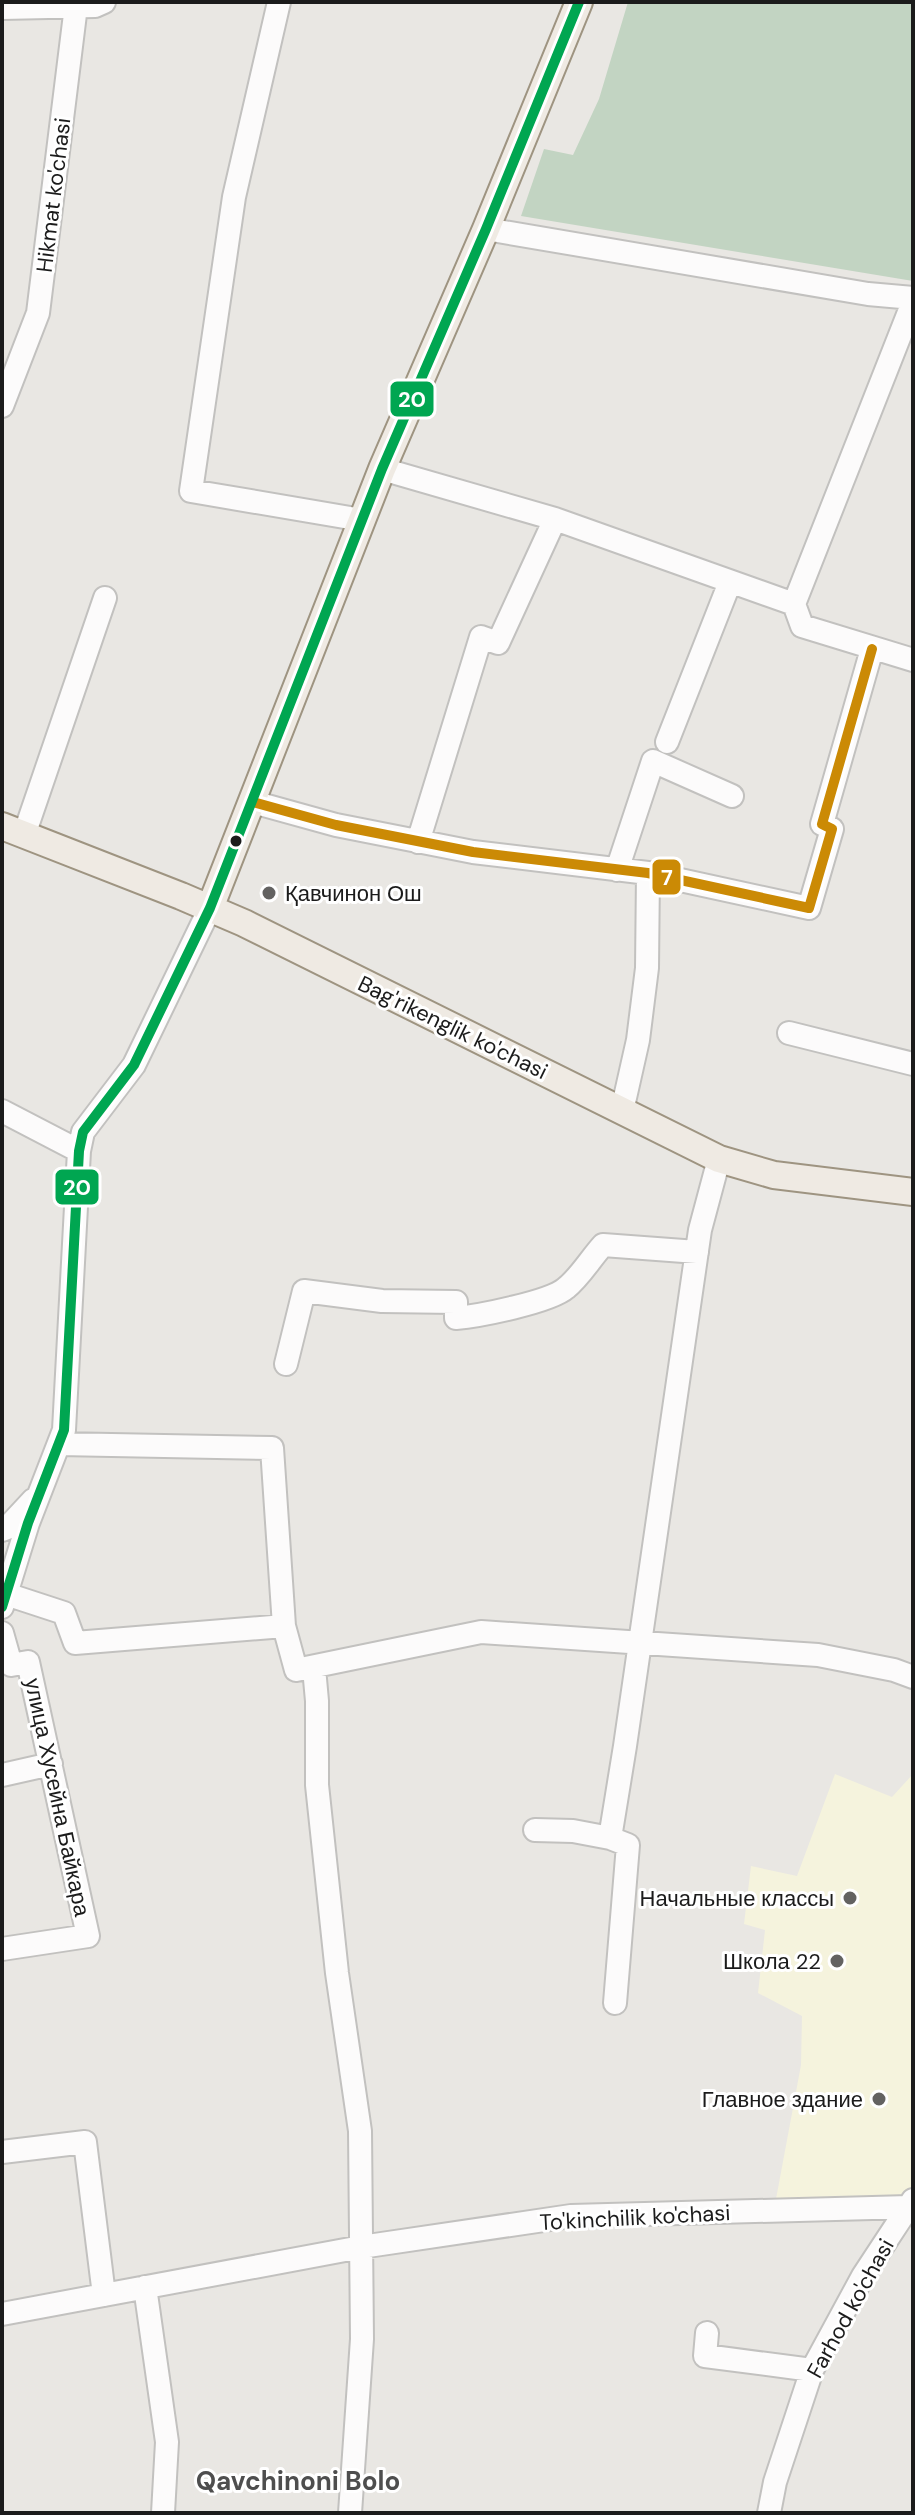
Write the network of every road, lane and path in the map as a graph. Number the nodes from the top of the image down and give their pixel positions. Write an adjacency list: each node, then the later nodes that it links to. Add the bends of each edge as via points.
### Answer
1 (104, 2): 4 (street)
2 (279, 2): 12 (street, via 234,197 191,491)
3 (579, 2): 6 (main road)
4 (76, 6): 5 (street); 8 (street, Hikmat ko'chasi, via 38,313)
5 (2, 8)
6 (486, 229): 7 (street); 10 (main road)
7 (913, 300): 15 (street)
8 (10, 365): 9 (street, Hikmat ko'chasi)
9 (2, 406)
10 (382, 469): 11 (street); 12 (main road)
11 (555, 519): 13 (street); 22 (street, via 498,643 481,637)
12 (362, 520): 20 (main road)
13 (730, 582): 15 (street); 18 (street)
14 (105, 598): 21 (street)
15 (794, 604): 16 (street, via 802,626)
16 (872, 649): 17 (street); 24 (street, via 822,824 832,829 809,908)
17 (913, 660)
18 (667, 742)
19 (732, 796): 23 (street, via 653,761)
20 (253, 802): 22 (street); 25 (main road)
21 (13, 831): 25 (main road, Bag'rikenglik ko'chasi)
22 (418, 842): 23 (street)
23 (617, 870): 24 (street)
24 (648, 873): 29 (street, via 647,968)
25 (210, 908): 29 (main road, Bag'rikenglik ko'chasi); 30 (street, via 134,1065 83,1132)
26 (789, 1033): 27 (street)
27 (913, 1064)
28 (2, 1111): 30 (street)
29 (622, 1111): 31 (main road, Bag'rikenglik ko'chasi)
30 (79, 1151): 35 (street, via 64,1430)
31 (719, 1159): 32 (main road, Bag'rikenglik ko'chasi, via 774,1175); 33 (street)
32 (913, 1192)
33 (697, 1252): 34 (street, via 603,1245 565,1290 523,1305 456,1318 456,1302 382,1301 304,1291); 41 (street)
34 (286, 1364)
35 (59, 1444): 36 (street); 39 (street, via 272,1448)
36 (40, 1493): 37 (street); 38 (street)
37 (2, 1530)
38 (4, 1600): 39 (street, via 64,1613 75,1643)
39 (284, 1626): 42 (street, via 296,1670)
40 (2, 1633): 44 (street, улица Хусейна Байкара, via 11,1665 28,1662)
41 (639, 1642): 42 (street, via 481,1632); 43 (street, via 818,1655); 47 (street)
42 (314, 1668): 52 (street, via 317,1785 360,2131)
43 (913, 1677)
44 (51, 1764): 45 (street); 48 (street, улица Хусейна Байкара, via 88,1936)
45 (2, 1775)
46 (535, 1830): 47 (street)
47 (610, 1838): 49 (street, via 628,1845)
48 (2, 1949)
49 (615, 2003)
50 (2, 2152): 54 (street, via 85,2142)
51 (911, 2204): 52 (street, To'kinchilik ko'chasi, via 571,2216); 57 (street, Farhod ko'chasi, via 863,2276)
52 (361, 2247): 53 (street, To'kinchilik ko'chasi); 59 (street, via 362,2339)
53 (145, 2287): 54 (street, To'kinchilik ko'chasi); 58 (street, via 167,2442)
54 (104, 2295): 55 (street, To'kinchilik ko'chasi)
55 (2, 2314)
56 (707, 2333): 57 (street, via 705,2356)
57 (812, 2370): 60 (street, Farhod ko'chasi)
58 (163, 2513)
59 (350, 2513)
60 (769, 2513)

